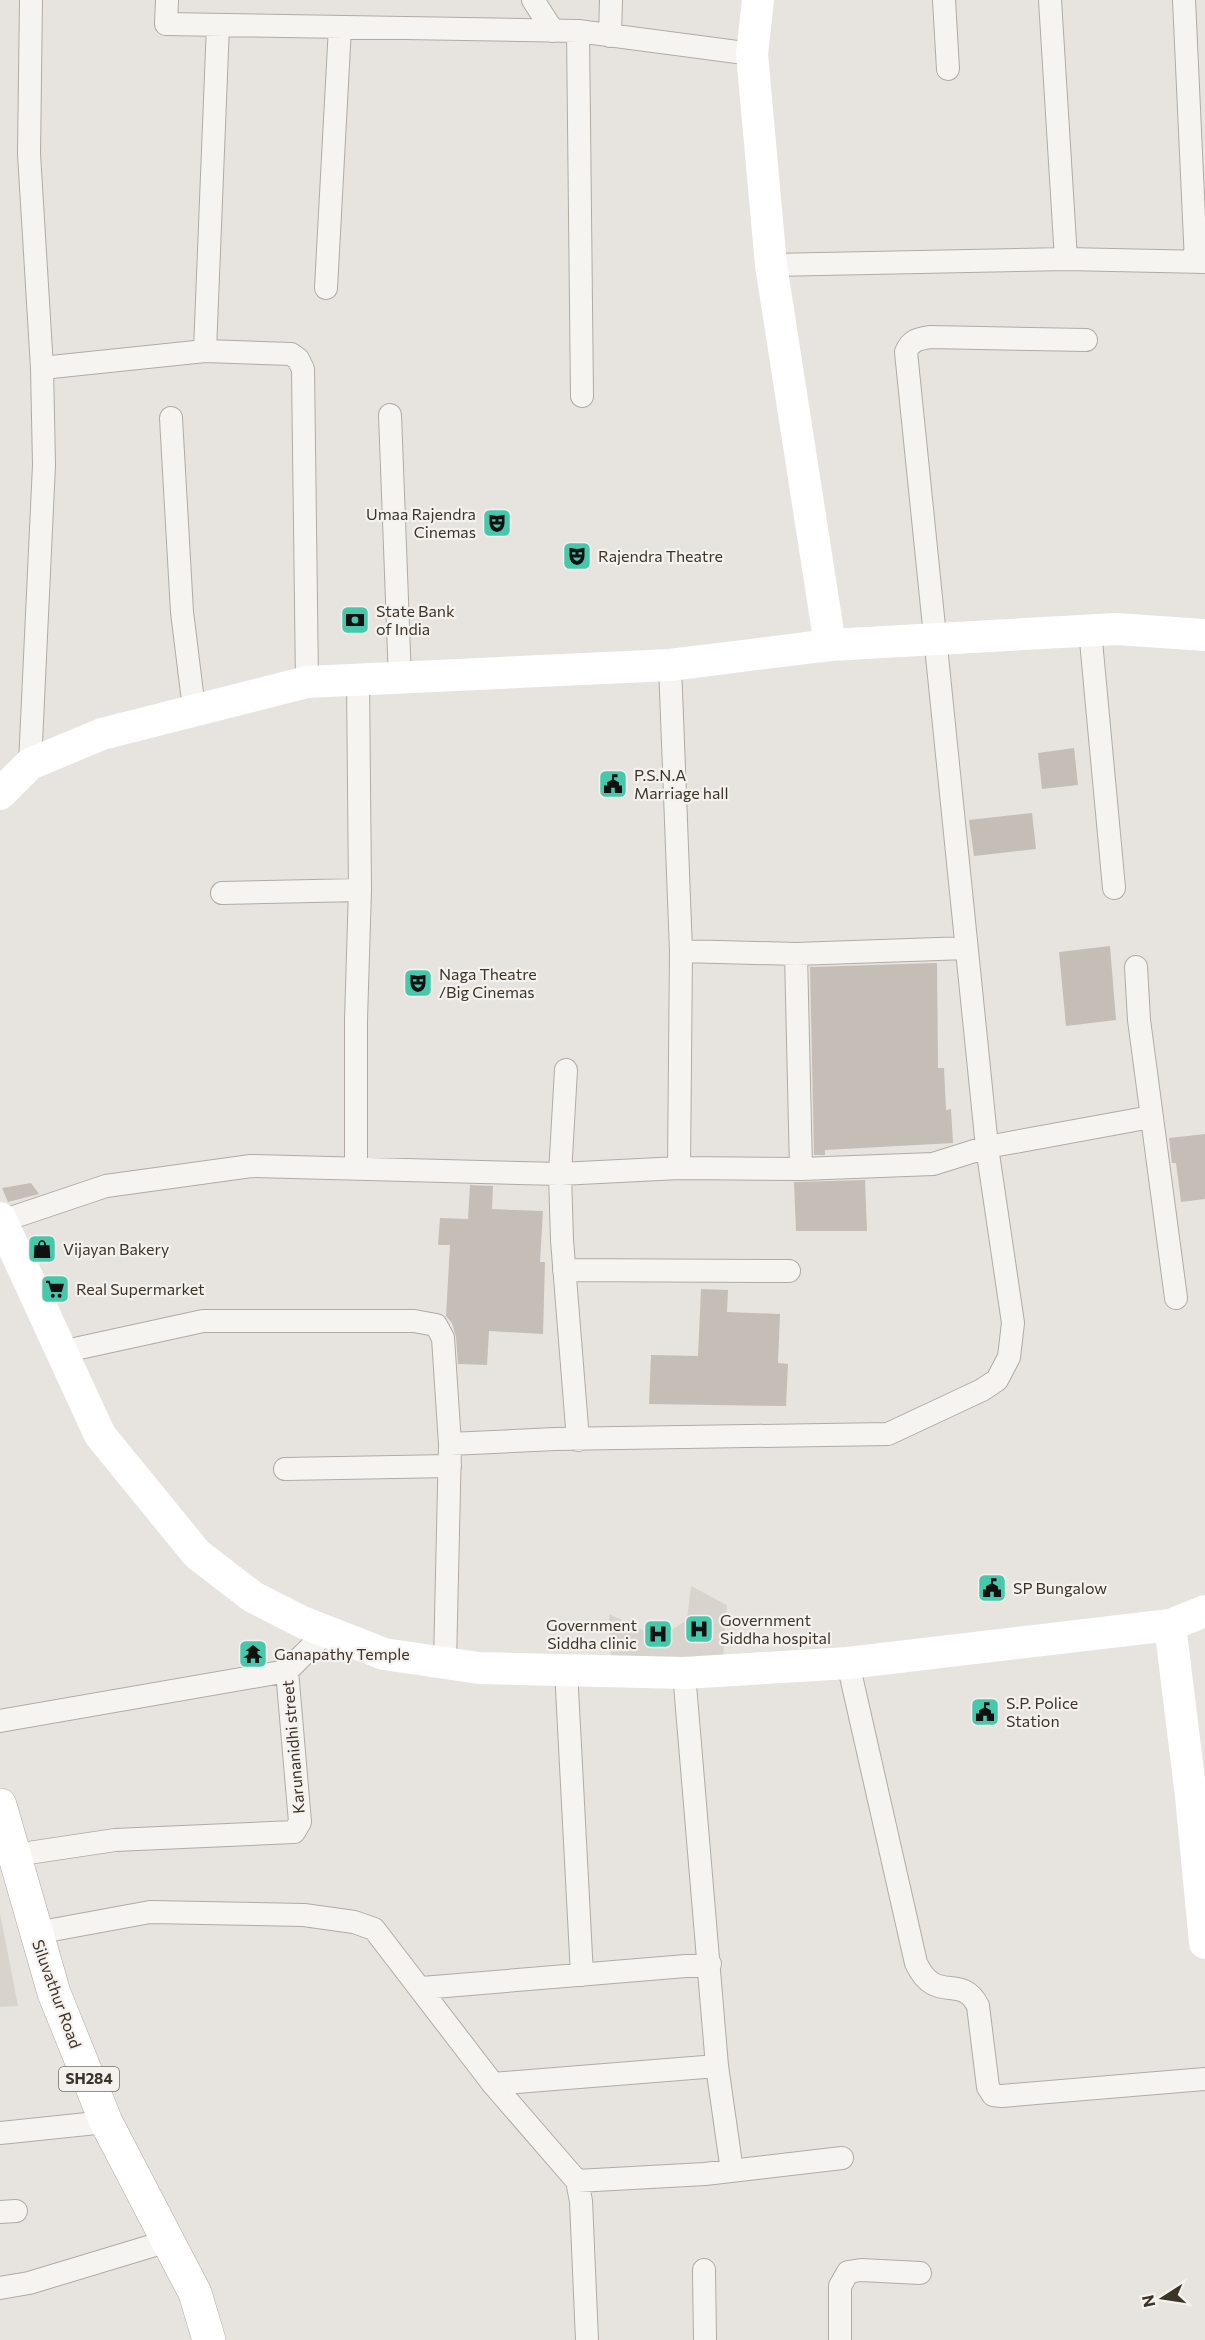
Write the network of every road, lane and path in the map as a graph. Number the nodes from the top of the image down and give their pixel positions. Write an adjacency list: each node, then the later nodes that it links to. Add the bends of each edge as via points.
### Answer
1 (31, 0): 22 (street, via 29,154)
2 (167, 0): 9 (street, via 166,24)
3 (533, 0): 11 (street)
4 (611, 0): 13 (street)
5 (758, 0): 14 (street)
6 (944, 0): 15 (street)
7 (1050, 0): 16 (street)
8 (1184, 0): 17 (street)
9 (218, 25): 10 (street); 21 (street)
10 (340, 27): 11 (street); 19 (street)
11 (553, 31): 12 (street)
12 (578, 31): 13 (street); 23 (street)
13 (610, 36): 14 (street)
14 (752, 54): 18 (street)
15 (948, 69)
16 (1066, 259): 17 (street); 18 (street)
17 (1200, 262)
18 (771, 265): 29 (street)
19 (326, 288)
20 (1086, 340): 28 (street, via 930,337 909,344 906,352)
21 (205, 351): 22 (street); 33 (street, via 291,354 303,369)
22 (42, 368): 35 (street, via 44,465)
23 (582, 396)
24 (390, 415): 32 (street)
25 (171, 418): 34 (street, via 182,612)
26 (1090, 630): 27 (street); 28 (street); 37 (street)
27 (1205, 635)
28 (935, 639): 29 (street); 40 (street)
29 (830, 645): 30 (street)
30 (670, 665): 32 (street); 41 (street)
31 (358, 678): 32 (street); 33 (street); 38 (street)
32 (400, 679)
33 (307, 682): 34 (street)
34 (194, 709): 35 (street, via 102,734)
35 (30, 764): 36 (street)
36 (0, 794)
37 (1114, 888)
38 (360, 890): 39 (street); 47 (street)
39 (222, 892)
40 (966, 948): 42 (street); 46 (street)
41 (681, 951): 42 (street); 48 (street)
42 (796, 954): 49 (street)
43 (1136, 967): 45 (street)
44 (566, 1070): 50 (street)
45 (1151, 1117): 46 (street); 54 (street)
46 (987, 1147): 49 (street, via 933,1164); 56 (street, via 1013,1323 1009,1357 997,1380 888,1434)
47 (356, 1168): 50 (street); 51 (street, via 251,1166 106,1186)
48 (679, 1168): 49 (street); 50 (street)
49 (801, 1169)
50 (560, 1174): 52 (street)
51 (1, 1220): 55 (street)
52 (564, 1270): 53 (street); 56 (street)
53 (789, 1271)
54 (1176, 1298)
55 (61, 1352): 57 (street, via 203,1321 414,1321 436,1325 443,1338); 61 (street, via 100,1435 197,1554 253,1597)
56 (578, 1440): 57 (street)
57 (450, 1455): 58 (street); 62 (street)
58 (285, 1469)
59 (1205, 1611): 60 (street)
60 (1170, 1625): 63 (street); 68 (street)
61 (326, 1632): 62 (street, via 384,1654); 65 (street)
62 (445, 1663): 64 (street, via 478,1668)
63 (848, 1663): 66 (street); 77 (street, via 916,1964 924,1979 934,1986 964,1990 973,1997 978,2006 987,2087 993,2095)
64 (566, 1670): 66 (street); 74 (street)
65 (287, 1671): 67 (street, Karunanidhi street); 70 (street, Karunanidhi street, via 300,1822 294,1832 115,1840)
66 (684, 1673): 73 (street)
67 (0, 1721)
68 (1198, 1796): 72 (street)
69 (1, 1809): 70 (main road, Siluvathur Road / SH284)
70 (15, 1855): 71 (main road, Siluvathur Road / SH284)
71 (36, 1933): 75 (street, via 150,1912 304,1916 354,1922 374,1929); 79 (main road, Siluvathur Road / SH284, via 54,1993)
72 (1205, 1942)
73 (710, 1964): 74 (street); 76 (street)
74 (582, 1975): 75 (street)
75 (422, 1988): 78 (street)
76 (717, 2066): 78 (street); 82 (street)
77 (1205, 2079)
78 (493, 2084): 83 (street)
79 (106, 2122): 80 (street); 84 (main road, Siluvathur Road / SH284)
80 (0, 2133)
81 (842, 2158): 82 (street)
82 (732, 2171): 83 (street)
83 (577, 2181): 89 (street)
84 (168, 2241): 87 (street); 88 (main road, Siluvathur Road / SH284, via 195,2293)
85 (704, 2270): 90 (street)
86 (920, 2273): 91 (street, via 848,2272 840,2286)
87 (0, 2288)
88 (209, 2340)
89 (587, 2340)
90 (705, 2340)
91 (840, 2340)

